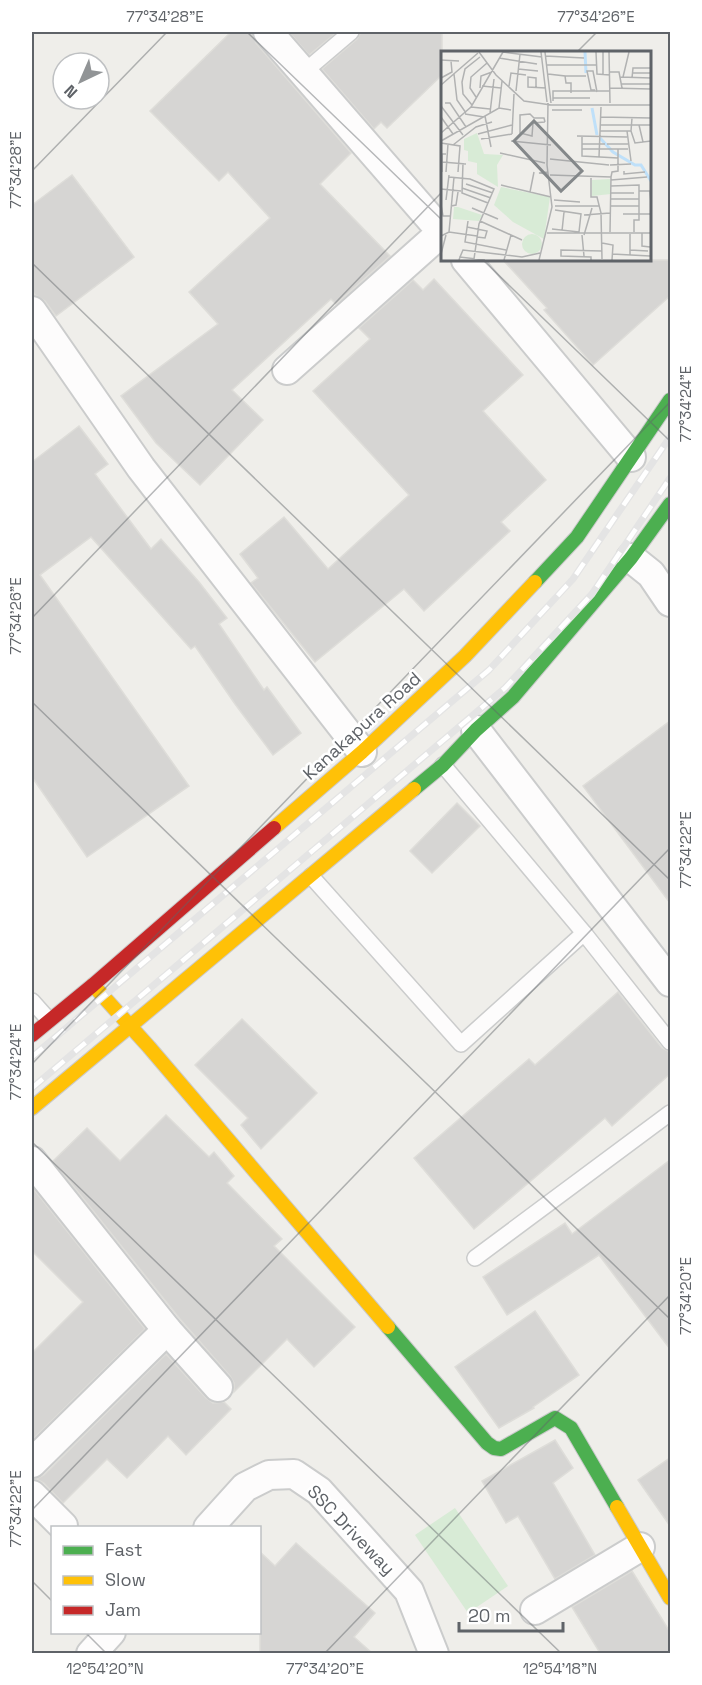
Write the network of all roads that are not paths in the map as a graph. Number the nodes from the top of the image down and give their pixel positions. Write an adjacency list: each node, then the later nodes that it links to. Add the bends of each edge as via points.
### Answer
1 (268, 32): 3 (street)
2 (351, 32): 3 (lane)
3 (304, 72): 4 (street)
4 (438, 218)
5 (441, 233): 8 (street)
6 (467, 261): 10 (street)
7 (32, 311): 15 (street, via 141,468)
8 (287, 370)
9 (670, 400): 10 (main road, Kanakapura Road)
10 (631, 456): 15 (main road, Kanakapura Road, via 577,537 465,656)
11 (667, 516): 12 (main road)
12 (632, 558): 13 (street, via 651,574); 14 (main road, via 513,697)
13 (670, 602)
14 (476, 730): 16 (main road); 19 (street)
15 (362, 752): 20 (main road, Kanakapura Road)
16 (444, 765): 17 (main road); 18 (lane)
17 (311, 876): 18 (lane, via 461,1044); 23 (main road)
18 (584, 933): 25 (lane)
19 (670, 982)
20 (93, 985): 22 (main road, Kanakapura Road); 23 (main road)
21 (32, 1001): 22 (lane)
22 (48, 1019): 24 (main road, Kanakapura Road)
23 (131, 1026): 26 (main road); 36 (main road, via 487,1443 501,1449 555,1418 563,1422 571,1428)
24 (32, 1035)
25 (670, 1041)
26 (32, 1108)
27 (670, 1113): 29 (lane)
28 (32, 1161): 30 (street)
29 (475, 1258)
30 (167, 1330): 31 (street); 32 (street)
31 (218, 1387)
32 (32, 1463)
33 (32, 1495): 34 (street)
34 (63, 1526)
35 (209, 1526): 41 (street, SSC Driveway, via 245,1488 269,1475 294,1474 319,1491 409,1591)
36 (640, 1547): 37 (main road); 38 (street)
37 (670, 1598)
38 (535, 1610)
39 (109, 1634): 40 (street)
40 (91, 1653)
41 (434, 1653)

